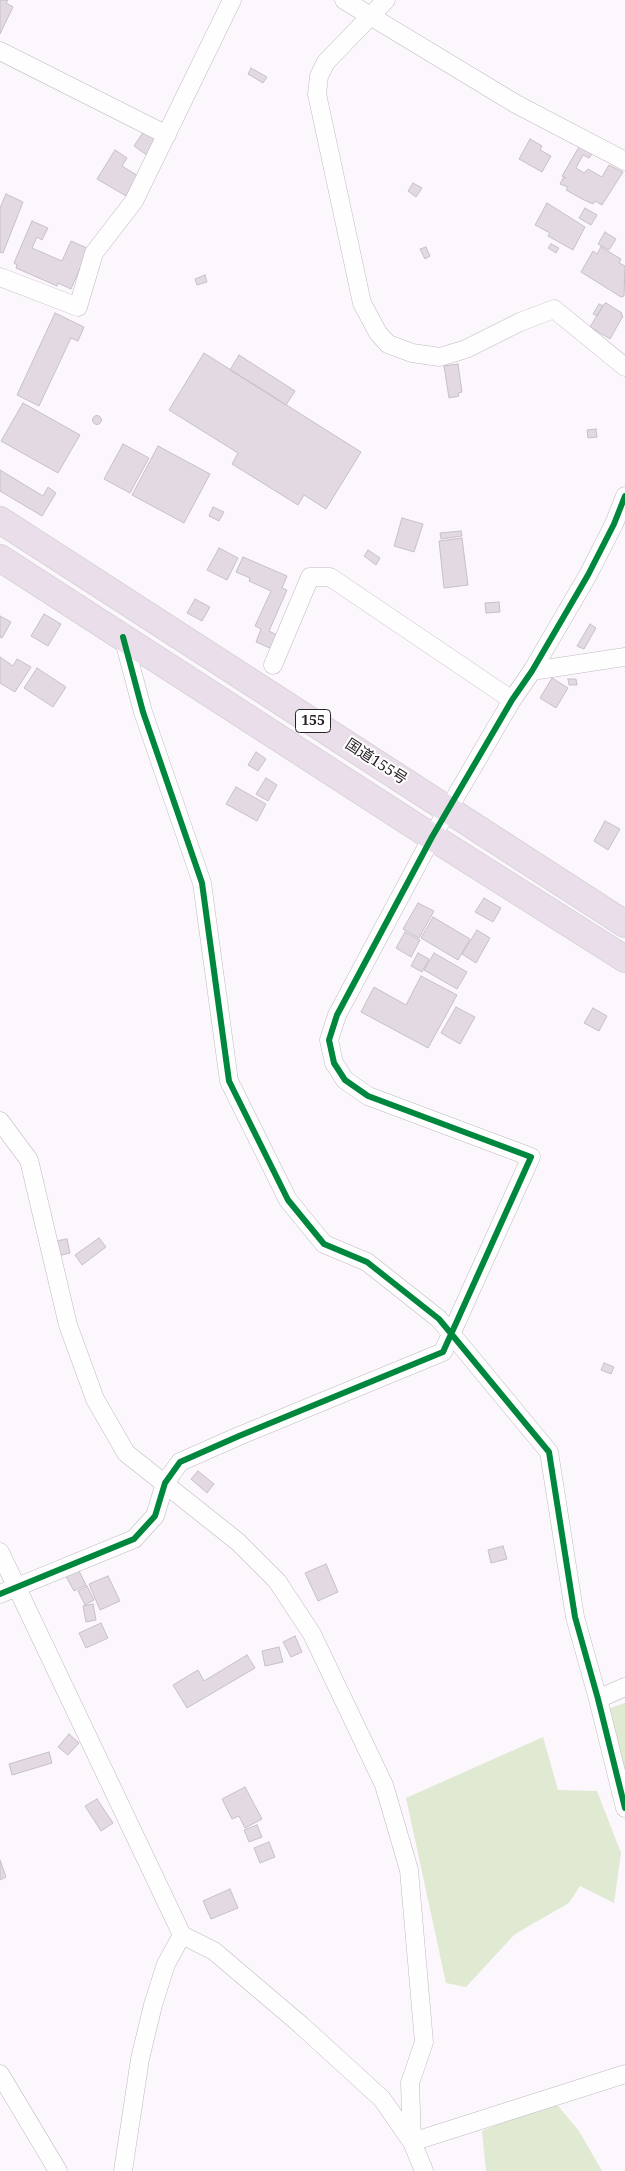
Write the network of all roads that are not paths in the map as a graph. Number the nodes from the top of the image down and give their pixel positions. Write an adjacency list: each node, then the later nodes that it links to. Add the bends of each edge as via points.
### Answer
1 (232, 0): 6 (street)
2 (344, 0): 4 (street)
3 (386, 0): 4 (street)
4 (370, 16): 7 (street, via 516,104); 9 (street, via 326,62 319,76 317,94 362,303 378,333 388,344 412,354 440,357 466,349 554,309)
5 (0, 51): 6 (street)
6 (166, 135): 8 (street, via 134,201 94,253 78,307)
7 (625, 161)
8 (0, 277)
9 (625, 367)
10 (625, 496): 16 (street, via 588,576)
11 (0, 520): 18 (highway, 国道155号 / 155)
12 (0, 558): 13 (highway, 155)
13 (123, 637): 19 (highway, 155); 23 (street, via 143,712 202,883 229,1081 288,1200 324,1244 367,1262 439,1319)
14 (625, 657): 16 (street)
15 (273, 665): 17 (street, via 310,577 330,578)
16 (532, 670): 17 (street)
17 (512, 700): 18 (street)
18 (449, 809): 19 (street); 20 (highway, 国道155号 / 155)
19 (432, 837): 21 (highway, 155); 23 (street, via 337,1015 329,1040 334,1063 346,1080 368,1096 531,1157)
20 (625, 924)
21 (625, 959)
22 (0, 1121): 24 (street, via 28,1160 68,1325 95,1399 126,1453)
23 (450, 1333): 24 (street, via 443,1352 180,1462); 28 (street, via 549,1452 575,1617)
24 (165, 1482): 26 (street, via 155,1516 134,1539); 33 (street, via 238,1542 277,1581 312,1634 384,1784 409,1870 417,1943 424,2042 410,2083)
25 (0, 1552): 26 (street)
26 (8, 1591): 30 (street)
27 (625, 1687): 28 (street)
28 (598, 1699): 29 (street)
29 (625, 1808)
30 (182, 1935): 33 (street, via 214,1951 301,2024 382,2099); 35 (street, via 166,1964 153,2005 140,2059)
31 (0, 2074): 34 (street)
32 (625, 2074): 33 (street)
33 (412, 2142): 36 (street)
34 (58, 2171)
35 (123, 2171)
36 (424, 2171)

